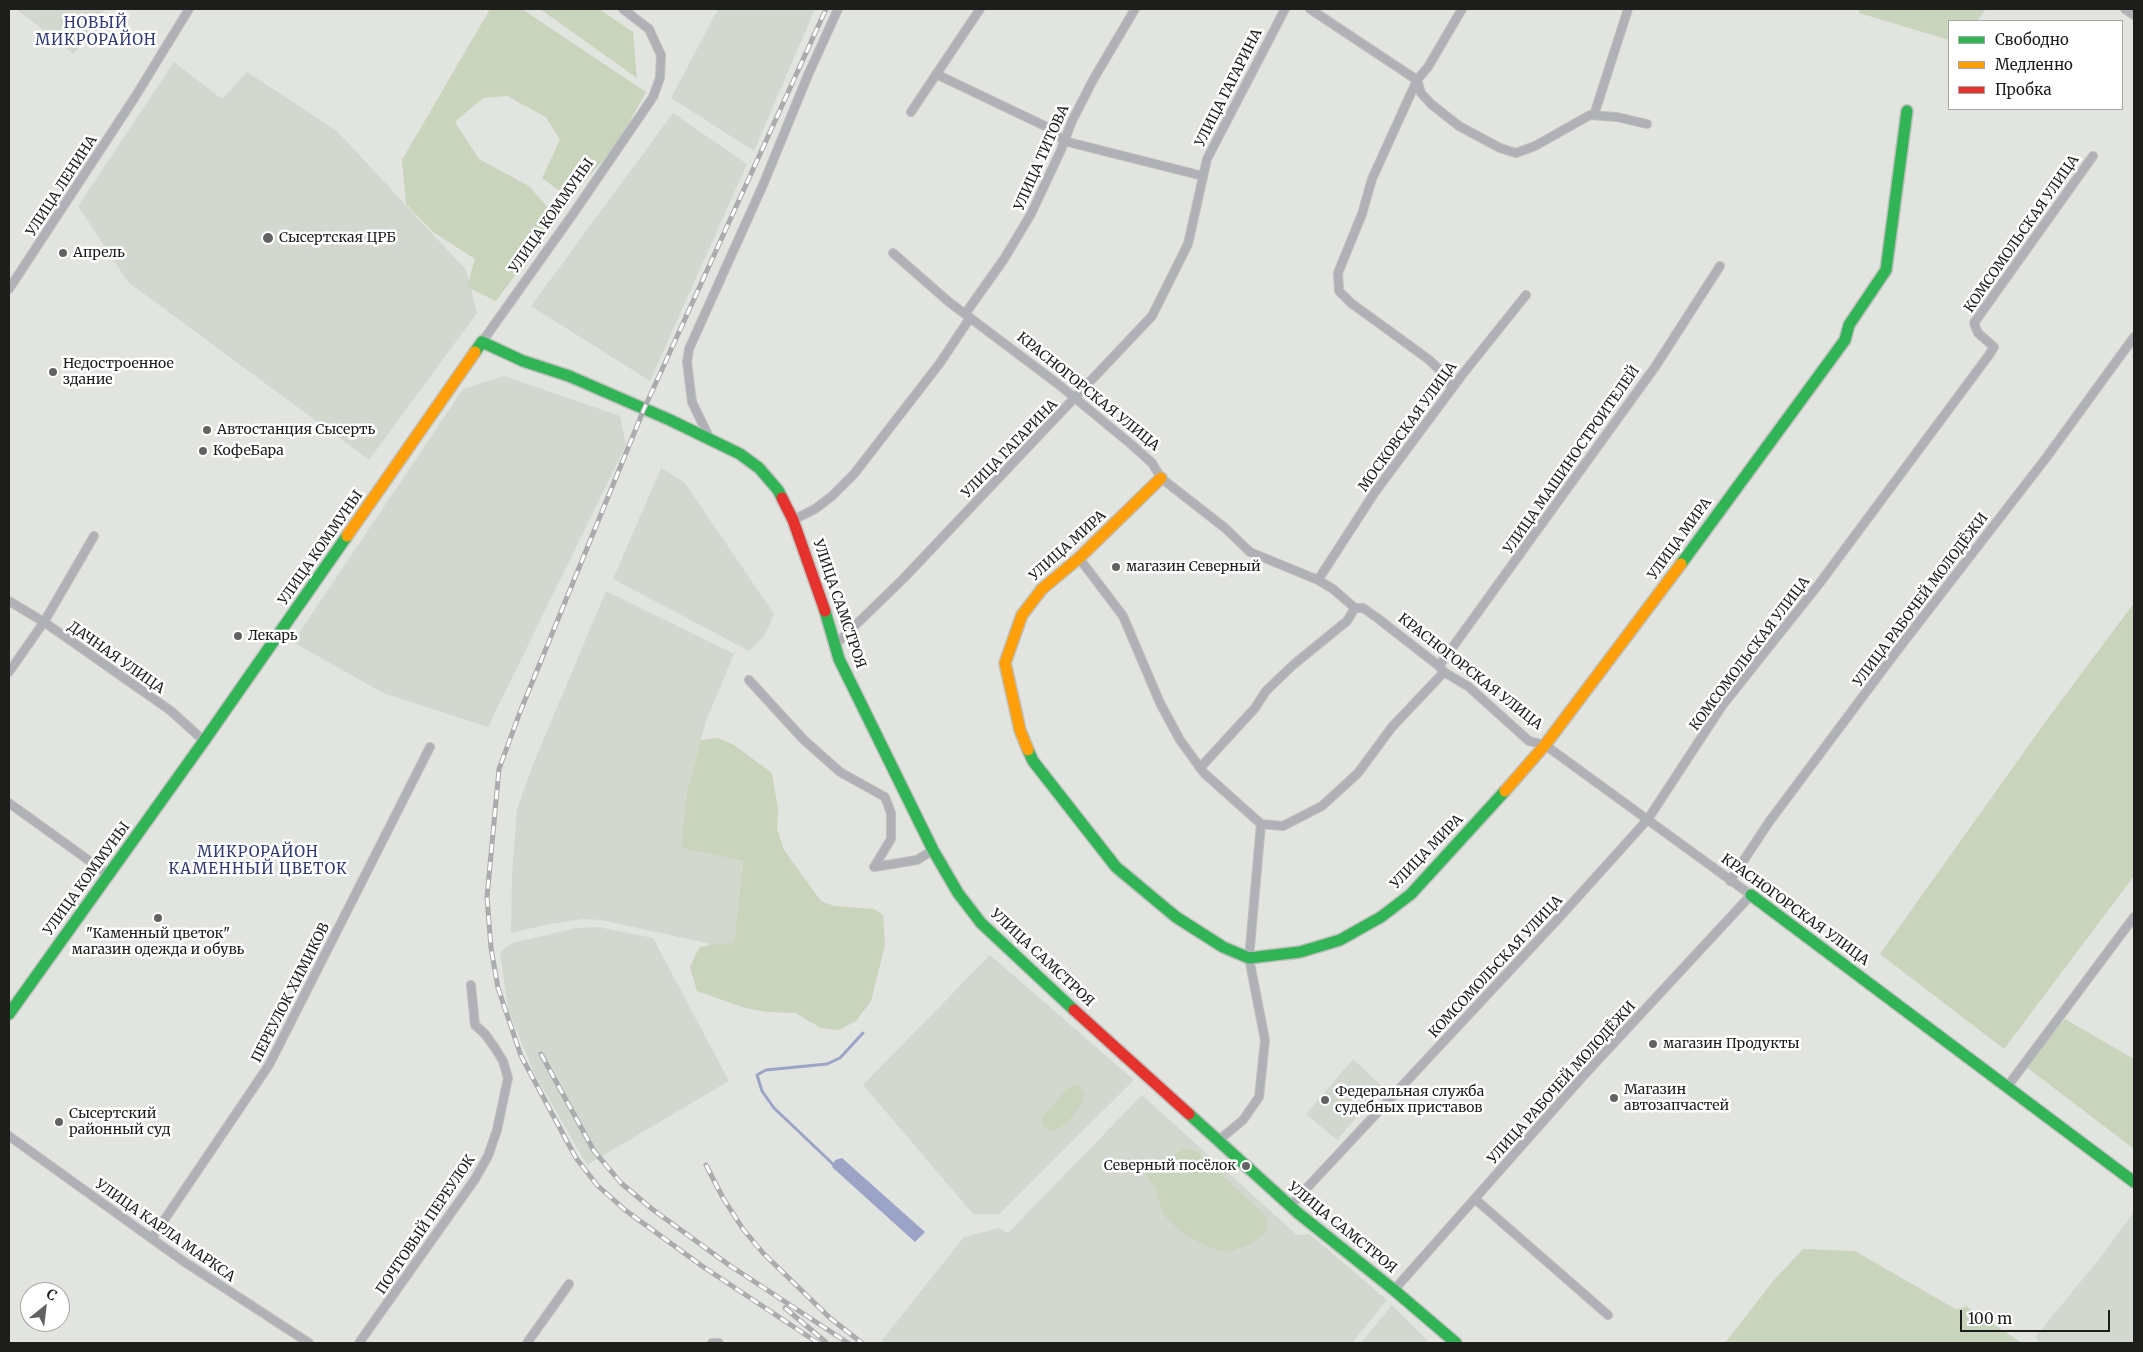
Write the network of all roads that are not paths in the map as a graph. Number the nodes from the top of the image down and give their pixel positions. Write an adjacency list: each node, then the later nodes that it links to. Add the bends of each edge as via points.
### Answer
1 (189, 9): 23 (street, УЛИЦА ЛЕНИНА)
2 (623, 9): 27 (street, УЛИЦА КОММУНЫ, via 649,29 661,55 660,78 653,97)
3 (838, 9): 30 (street, via 689,350 686,362 692,402)
4 (980, 9): 12 (street)
5 (1135, 9): 18 (street, УЛИЦА ТИТОВА, via 1093,80)
6 (1284, 9): 20 (street, УЛИЦА ГАГАРИНА, via 1207,159)
7 (1310, 9): 13 (street)
8 (1462, 9): 13 (street)
9 (1628, 9): 16 (street)
10 (2125, 9): 11 (street)
11 (2134, 15)
12 (936, 74): 15 (street); 18 (street, via 1047,126)
13 (1417, 80): 16 (street, via 1421,93 1431,104 1459,126 1516,153); 28 (street, via 1372,179 1362,214 1338,273 1339,291 1351,304 1428,359)
14 (1907, 111): 44 (street, УЛИЦА МИРА, via 1886,270 1849,325 1845,340)
15 (911, 112)
16 (1594, 115): 17 (street)
17 (1648, 124)
18 (1064, 141): 20 (street); 25 (street, УЛИЦА ТИТОВА, via 1031,214)
19 (2093, 156): 48 (street, КОМСОМОЛЬСКАЯ УЛИЦА, via 1974,323 1978,334 1994,347 1818,584 1722,706)
20 (1203, 176): 29 (street, УЛИЦА ГАГАРИНА, via 1188,244 1152,316)
21 (893, 253): 25 (street, КРАСНОГОРСКАЯ УЛИЦА)
22 (1720, 266): 40 (street, УЛИЦА МАШИНОСТРОИТЕЛЕЙ, via 1654,367)
23 (9, 289)
24 (1526, 295): 28 (street, МОСКОВСКАЯ УЛИЦА)
25 (968, 316): 29 (street, КРАСНОГОРСКАЯ УЛИЦА); 32 (street, УЛИЦА ТИТОВА, via 940,363 854,474 815,509)
26 (2134, 337): 52 (street, УЛИЦА РАБОЧЕЙ МОЛОДЁЖИ, via 1769,822)
27 (482, 342): 30 (street, УЛИЦА САМСТРОЯ); 43 (street, УЛИЦА КОММУНЫ)
28 (1452, 388): 35 (street, МОСКОВСКАЯ УЛИЦА, via 1375,492)
29 (1076, 398): 31 (street, КРАСНОГОРСКАЯ УЛИЦА, via 1152,463); 39 (street, УЛИЦА ГАГАРИНА, via 904,579)
30 (709, 437): 32 (street, УЛИЦА САМСТРОЯ, via 759,468 778,490)
31 (1161, 478): 34 (street, УЛИЦА МИРА); 35 (street, КРАСНОГОРСКАЯ УЛИЦА, via 1250,552)
32 (793, 520): 39 (street, УЛИЦА САМСТРОЯ)
33 (94, 536): 38 (street)
34 (1079, 558): 46 (street, via 1123,616 1160,703); 55 (street, УЛИЦА МИРА, via 1042,589 1022,615 1005,663 1023,738 1033,761 1116,867 1176,917 1223,947)
35 (1318, 580): 37 (street, КРАСНОГОРСКАЯ УЛИЦА)
36 (9, 601): 38 (street, ДАЧНАЯ УЛИЦА)
37 (1355, 608): 40 (street, КРАСНОГОРСКАЯ УЛИЦА, via 1363,608 1376,617); 46 (street, via 1347,621 1266,691 1255,708)
38 (44, 622): 41 (street); 43 (street, ДАЧНАЯ УЛИЦА, via 171,711)
39 (836, 644): 50 (street, УЛИЦА САМСТРОЯ, via 839,658)
40 (1442, 669): 44 (street, КРАСНОГОРСКАЯ УЛИЦА, via 1469,687 1529,742); 49 (street, УЛИЦА МАШИНОСТРОИТЕЛЕЙ, via 1358,773 1322,806 1282,826)
41 (9, 672)
42 (749, 680): 50 (street, via 802,739 840,772 885,797 891,813 891,839 874,867 918,860)
43 (204, 741): 51 (street, УЛИЦА КОММУНЫ)
44 (1545, 745): 48 (street, КРАСНОГОРСКАЯ УЛИЦА); 55 (street, УЛИЦА МИРА, via 1411,894 1381,918 1340,940 1300,952)
45 (430, 747): 64 (street, ПЕРЕУЛОК ХИМИКОВ, via 269,1065)
46 (1200, 768): 49 (street)
47 (9, 803): 51 (street)
48 (1648, 819): 52 (street, КРАСНОГОРСКАЯ УЛИЦА); 63 (street, КОМСОМОЛЬСКАЯ УЛИЦА)
49 (1261, 824): 55 (street)
50 (933, 850): 60 (street, УЛИЦА САМСТРОЯ, via 958,893 981,923 1148,1079)
51 (109, 875): 57 (street, УЛИЦА КОММУНЫ)
52 (1730, 881): 53 (street, КРАСНОГОРСКАЯ УЛИЦА)
53 (1751, 895): 58 (street, КРАСНОГОРСКАЯ УЛИЦА); 62 (street, УЛИЦА РАБОЧЕЙ МОЛОДЁЖИ, via 1585,1074)
54 (2134, 917): 58 (street)
55 (1249, 958): 60 (street, via 1265,1040 1259,1097 1243,1120)
56 (471, 985): 69 (street, ПОЧТОВЫЙ ПЕРЕУЛОК, via 475,1026 485,1034 503,1060 508,1078 501,1115 488,1156 475,1179)
57 (9, 1014)
58 (2007, 1087): 61 (street, КРАСНОГОРСКАЯ УЛИЦА)
59 (9, 1136): 64 (street, УЛИЦА КАРЛА МАРКСА)
60 (1219, 1140): 63 (street, УЛИЦА САМСТРОЯ)
61 (2134, 1182)
62 (1475, 1199): 66 (street, УЛИЦА РАБОЧЕЙ МОЛОДЁЖИ); 67 (street)
63 (1290, 1206): 66 (street, УЛИЦА САМСТРОЯ)
64 (152, 1238): 68 (street, УЛИЦА КАРЛА МАРКСА)
65 (570, 1284): 70 (street)
66 (1394, 1290): 73 (street, УЛИЦА САМСТРОЯ)
67 (1608, 1315)
68 (309, 1343)
69 (359, 1343)
70 (527, 1343)
71 (712, 1343): 72 (street)
72 (719, 1343)
73 (1456, 1343)

